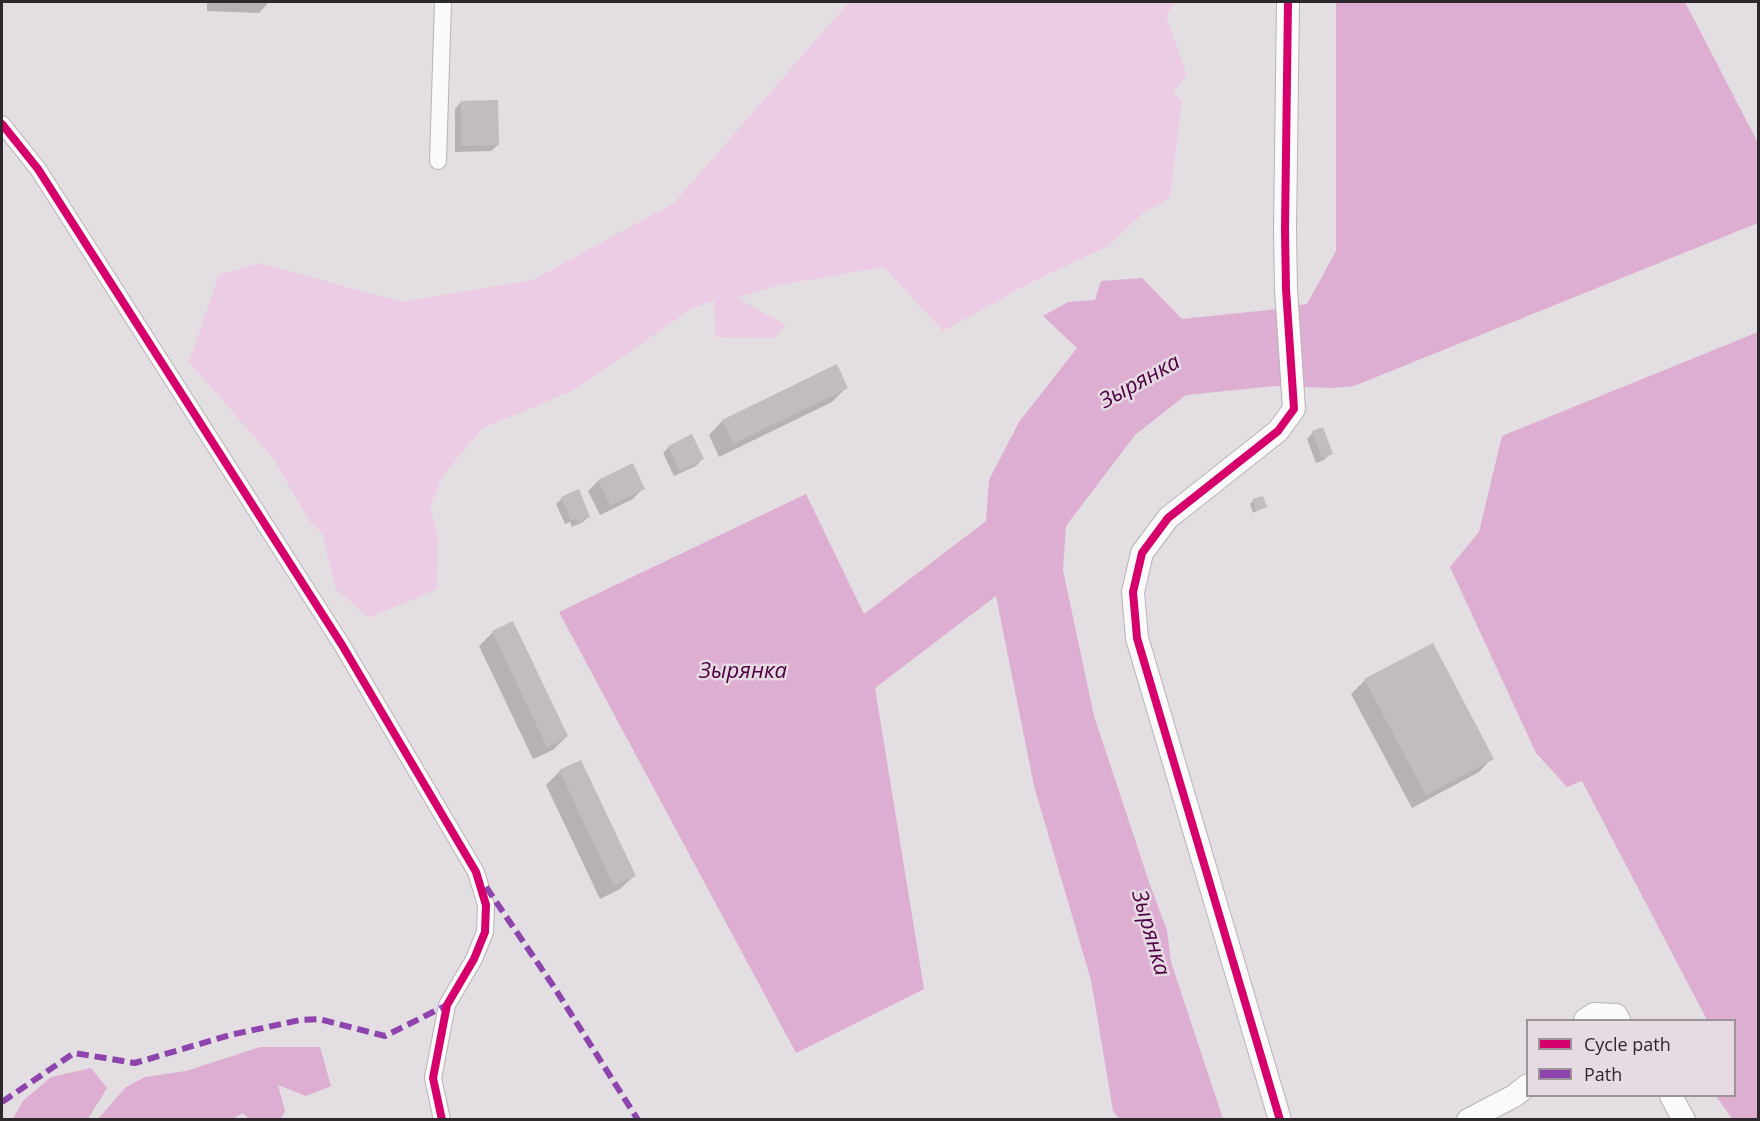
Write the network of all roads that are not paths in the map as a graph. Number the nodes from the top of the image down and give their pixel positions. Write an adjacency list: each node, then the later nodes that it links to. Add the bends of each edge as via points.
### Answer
1 (443, 2): 4 (street)
2 (1288, 2): 10 (street, via 1285,230 1294,409 1278,431 1168,518 1142,554 1133,592 1137,638)
3 (2, 124): 9 (street, via 38,169 342,645 476,872 486,905 485,932 447,1005 434,1078)
4 (438, 161)
5 (1586, 1019): 6 (street, via 1594,1014 1616,1015)
6 (1618, 1019)
7 (1526, 1086): 11 (street)
8 (1672, 1097): 12 (street)
9 (442, 1119)
10 (1280, 1119)
11 (1468, 1119)
12 (1684, 1119)

